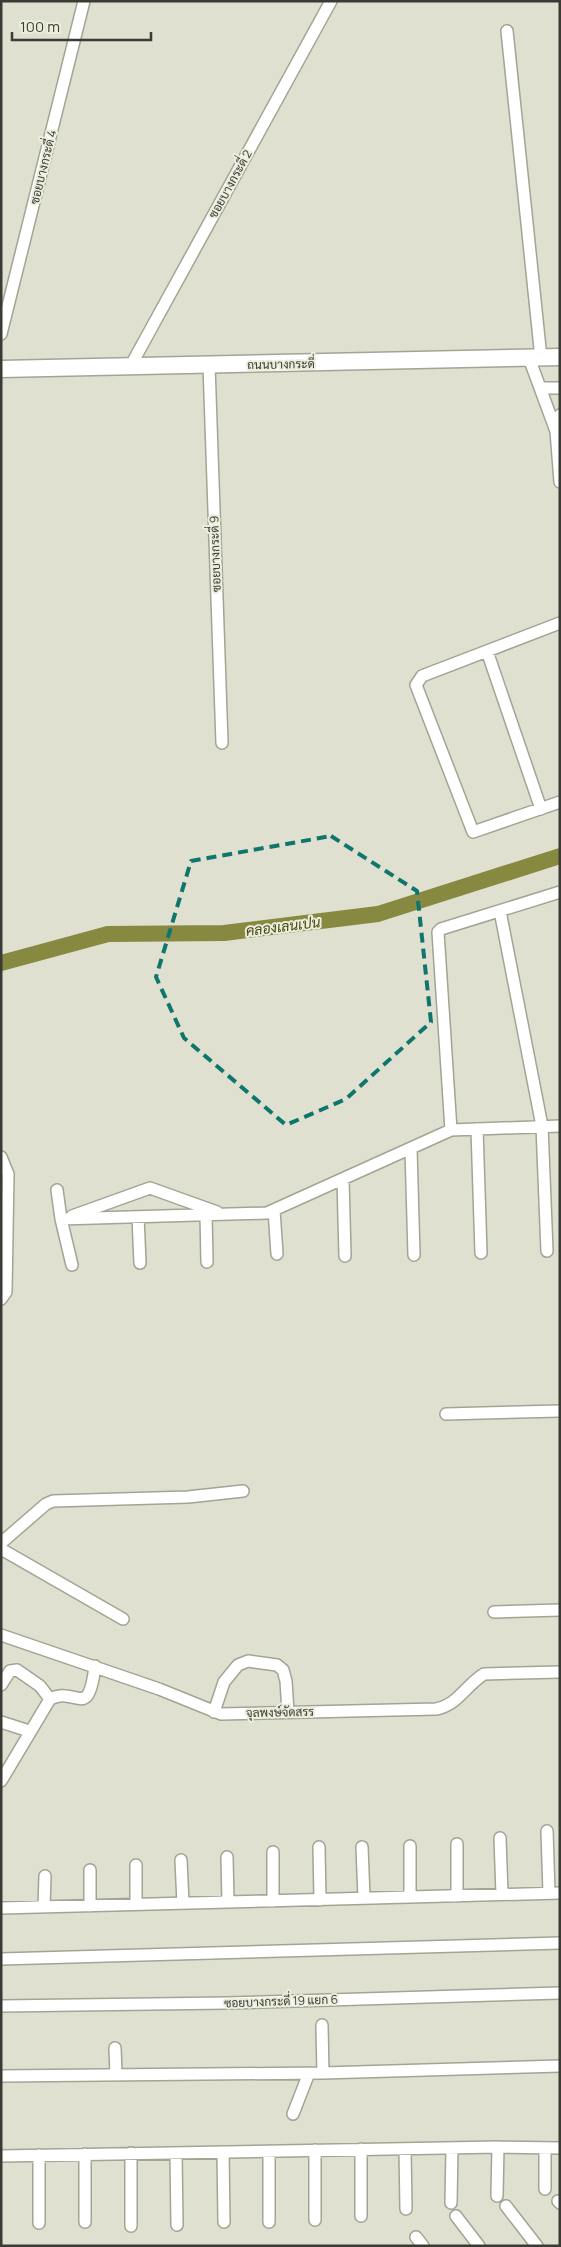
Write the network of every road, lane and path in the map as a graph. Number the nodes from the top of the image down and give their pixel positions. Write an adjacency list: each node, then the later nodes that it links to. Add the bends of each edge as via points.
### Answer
1 (84, 1): 4 (street, ซอยบางกระดี่ 4)
2 (331, 1): 8 (street, ซอยบางกระดี่ 2)
3 (508, 31): 6 (street)
4 (1, 334)
5 (560, 357): 6 (street, ถนนบางกระดี่)
6 (535, 358): 7 (street, ถนนบางกระดี่); 10 (street)
7 (209, 365): 8 (street, ถนนบางกระดี่); 17 (street, ซอยบางกระดี่ 9)
8 (130, 367): 9 (street, ถนนบางกระดี่)
9 (1, 369)
10 (541, 388): 11 (street); 13 (street, via 550,422)
11 (560, 388)
12 (560, 415): 13 (street)
13 (556, 431): 14 (street)
14 (560, 482)
15 (560, 623): 16 (street)
16 (487, 650): 19 (street); 19 (street, via 422,676 416,686 470,830 476,833)
17 (222, 743)
18 (560, 802): 19 (street)
19 (541, 810)
20 (560, 892): 21 (street)
21 (500, 911): 22 (street); 25 (street, via 441,928 438,932)
22 (542, 1126): 23 (street); 24 (street); 35 (street)
23 (560, 1126)
24 (477, 1129): 25 (street); 36 (street)
25 (451, 1130): 26 (street)
26 (411, 1149): 28 (street); 38 (street)
27 (1, 1157): 42 (street, via 8,1174 6,1292)
28 (343, 1179): 30 (street); 39 (street)
29 (57, 1190): 34 (street)
30 (274, 1210): 31 (street); 37 (street)
31 (224, 1214): 32 (street); 34 (street, via 150,1188)
32 (206, 1215): 33 (street); 40 (street)
33 (138, 1217): 34 (street); 41 (street)
34 (66, 1219)
35 (547, 1251)
36 (480, 1253)
37 (277, 1254)
38 (414, 1254)
39 (345, 1256)
40 (207, 1262)
41 (140, 1263)
42 (1, 1299)
43 (560, 1411): 44 (street)
44 (446, 1414)
45 (243, 1490): 46 (street, via 188,1497 49,1502)
46 (1, 1543)
47 (1, 1549): 50 (street)
48 (560, 1610): 49 (street)
49 (494, 1612)
50 (123, 1619)
51 (1, 1635): 52 (street, จุลพงษ์จัดสรร)
52 (95, 1666): 55 (street, via 88,1696); 56 (street, จุลพงษ์จัดสรร)
53 (560, 1672): 57 (street, จุลพงษ์จัดสรร, via 484,1674 454,1702 436,1709)
54 (1, 1685): 55 (street, via 10,1671 17,1670 40,1686)
55 (50, 1699): 59 (street)
56 (214, 1712): 57 (street, จุลพงษ์จัดสรร); 57 (street, via 224,1682 238,1665 248,1661 277,1665 282,1670)
57 (288, 1712)
58 (1, 1722): 59 (street)
59 (29, 1731): 60 (street)
60 (1, 1781)
61 (547, 1830): 68 (street)
62 (500, 1838): 76 (street)
63 (457, 1844): 77 (street)
64 (362, 1846): 79 (street)
65 (410, 1846): 78 (street)
66 (320, 1847): 80 (street)
67 (560, 1848): 68 (street)
68 (548, 1849): 75 (street)
69 (273, 1852): 81 (street)
70 (227, 1857): 82 (street)
71 (181, 1860): 83 (street)
72 (136, 1865): 84 (street)
73 (90, 1870): 85 (street)
74 (45, 1876): 86 (street)
75 (554, 1893): 76 (street)
76 (502, 1894): 77 (street)
77 (457, 1896): 78 (street)
78 (410, 1897): 79 (street)
79 (364, 1898): 80 (street)
80 (320, 1900): 81 (street)
81 (273, 1901): 82 (street)
82 (228, 1902): 83 (street)
83 (182, 1903): 84 (street)
84 (136, 1904): 85 (street)
85 (90, 1906): 86 (street)
86 (44, 1907): 87 (street)
87 (1, 1908)
88 (560, 1943): 89 (street)
89 (1, 1959)
90 (560, 1993): 91 (street, ซอยบางกระดี่ 19 แยก 6)
91 (1, 2006)
92 (322, 2025): 96 (street)
93 (115, 2048): 97 (street)
94 (560, 2066): 96 (street)
95 (309, 2073): 96 (street); 97 (street); 99 (street)
96 (323, 2073)
97 (116, 2075): 98 (street)
98 (1, 2076)
99 (293, 2114)
100 (498, 2147): 101 (street); 102 (street); 115 (street)
101 (452, 2148): 104 (street); 116 (street)
102 (545, 2148): 103 (street); 114 (street)
103 (560, 2148)
104 (405, 2149): 106 (street); 118 (street)
105 (315, 2150): 106 (street); 107 (street); 121 (street)
106 (361, 2150): 119 (street)
107 (269, 2151): 108 (street); 124 (street)
108 (223, 2152): 110 (street); 123 (street)
109 (131, 2153): 110 (street); 111 (street); 127 (street)
110 (176, 2153): 126 (street)
111 (85, 2154): 112 (street); 122 (street)
112 (39, 2155): 113 (street); 125 (street)
113 (1, 2156)
114 (545, 2189)
115 (497, 2196)
116 (451, 2203)
117 (506, 2206): 129 (street)
118 (406, 2209)
119 (360, 2216)
120 (456, 2216): 128 (street)
121 (316, 2220)
122 (85, 2222)
123 (224, 2222)
124 (269, 2222)
125 (39, 2223)
126 (177, 2225)
127 (131, 2226)
128 (479, 2246)
129 (537, 2246)

